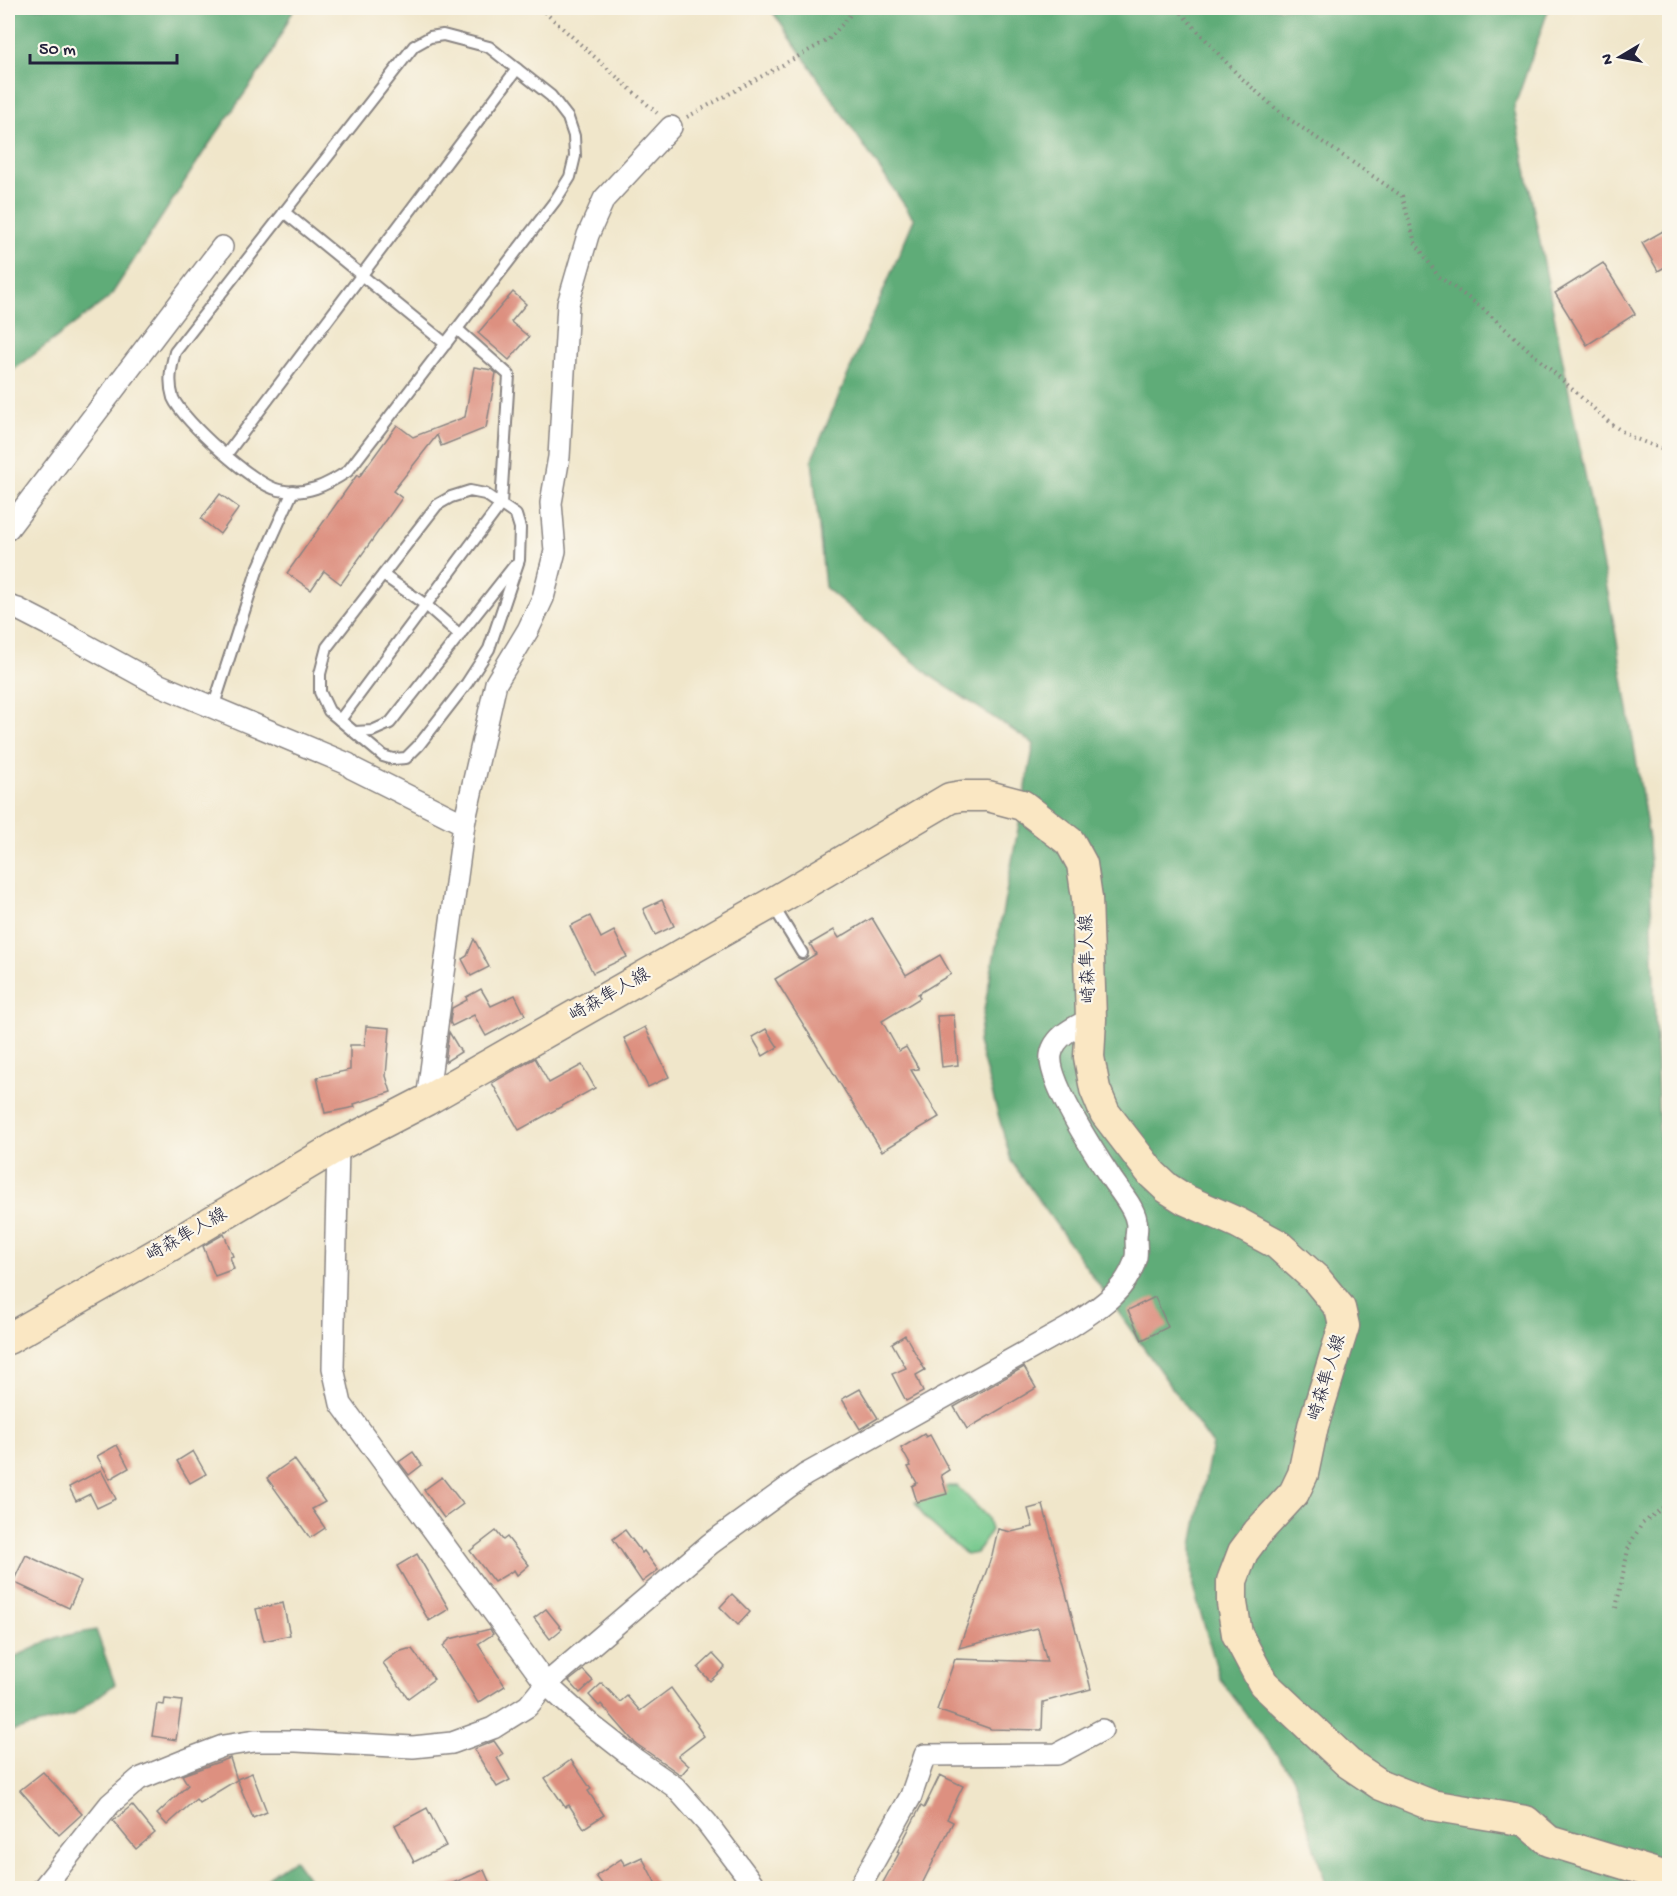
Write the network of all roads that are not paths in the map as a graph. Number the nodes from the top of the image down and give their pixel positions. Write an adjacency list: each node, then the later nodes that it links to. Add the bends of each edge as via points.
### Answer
1 (517, 69): 3 (lane, via 489,47 444,35 414,46); 5 (lane); 6 (lane, via 551,96 568,118 575,156 570,177 555,201)
2 (671, 127): 20 (street, via 604,199 588,236 568,304 559,456 551,503 555,551 543,598 496,683)
3 (284, 212): 5 (lane); 8 (lane, via 175,352 170,374 176,404)
4 (222, 247): 11 (street)
5 (362, 275): 7 (lane); 8 (lane)
6 (457, 329): 7 (lane); 10 (lane, via 509,375)
7 (446, 344): 9 (lane, via 348,471 328,485)
8 (226, 455): 9 (lane, via 263,483)
9 (293, 491): 17 (lane, via 257,570)
10 (501, 504): 12 (lane, via 516,515 520,528); 13 (lane, via 470,490 437,505); 14 (lane)
11 (8, 529)
12 (519, 560): 16 (lane); 19 (lane, via 489,649 419,745 406,758 393,759 383,756)
13 (383, 575): 14 (lane); 18 (lane, via 327,647 320,692 329,711)
14 (426, 605): 16 (lane); 18 (lane)
15 (8, 606): 17 (street, via 155,683)
16 (460, 635): 19 (lane, via 390,723 372,731)
17 (213, 708): 20 (street, via 348,764)
18 (340, 720): 19 (lane)
19 (355, 732)
20 (464, 824): 24 (street)
21 (772, 903): 22 (lane); 23 (main road, 崎森隼人線, via 950,798 988,796 1022,805 1070,842 1082,864 1087,898); 24 (main road, 崎森隼人線)
22 (802, 953)
23 (1091, 1019): 27 (street, via 1070,1029 1051,1054 1054,1079 1092,1149 1137,1219 1136,1256 1115,1294 1068,1328 805,1475 710,1544); 29 (main road, 崎森隼人線, via 1089,1057 1095,1089 1106,1113 1152,1174 1186,1200 1277,1244 1317,1280 1340,1308 1344,1326 1312,1426 1302,1474 1294,1493 1243,1552 1232,1581 1237,1634 1263,1683 1348,1763 1381,1785 1431,1805 1526,1821 1549,1841)
24 (428, 1100): 25 (main road, 崎森隼人線)
25 (338, 1146): 26 (main road, 崎森隼人線); 27 (street, via 333,1368 341,1404)
26 (8, 1339)
27 (546, 1684): 30 (street, via 528,1706 493,1728 452,1743 413,1747 255,1741 223,1746 139,1779 110,1804); 31 (street, via 636,1760 675,1786)
28 (1102, 1730): 32 (street, via 1057,1754 925,1755 911,1796)
29 (1670, 1878)
30 (43, 1888)
31 (756, 1888)
32 (859, 1888)

